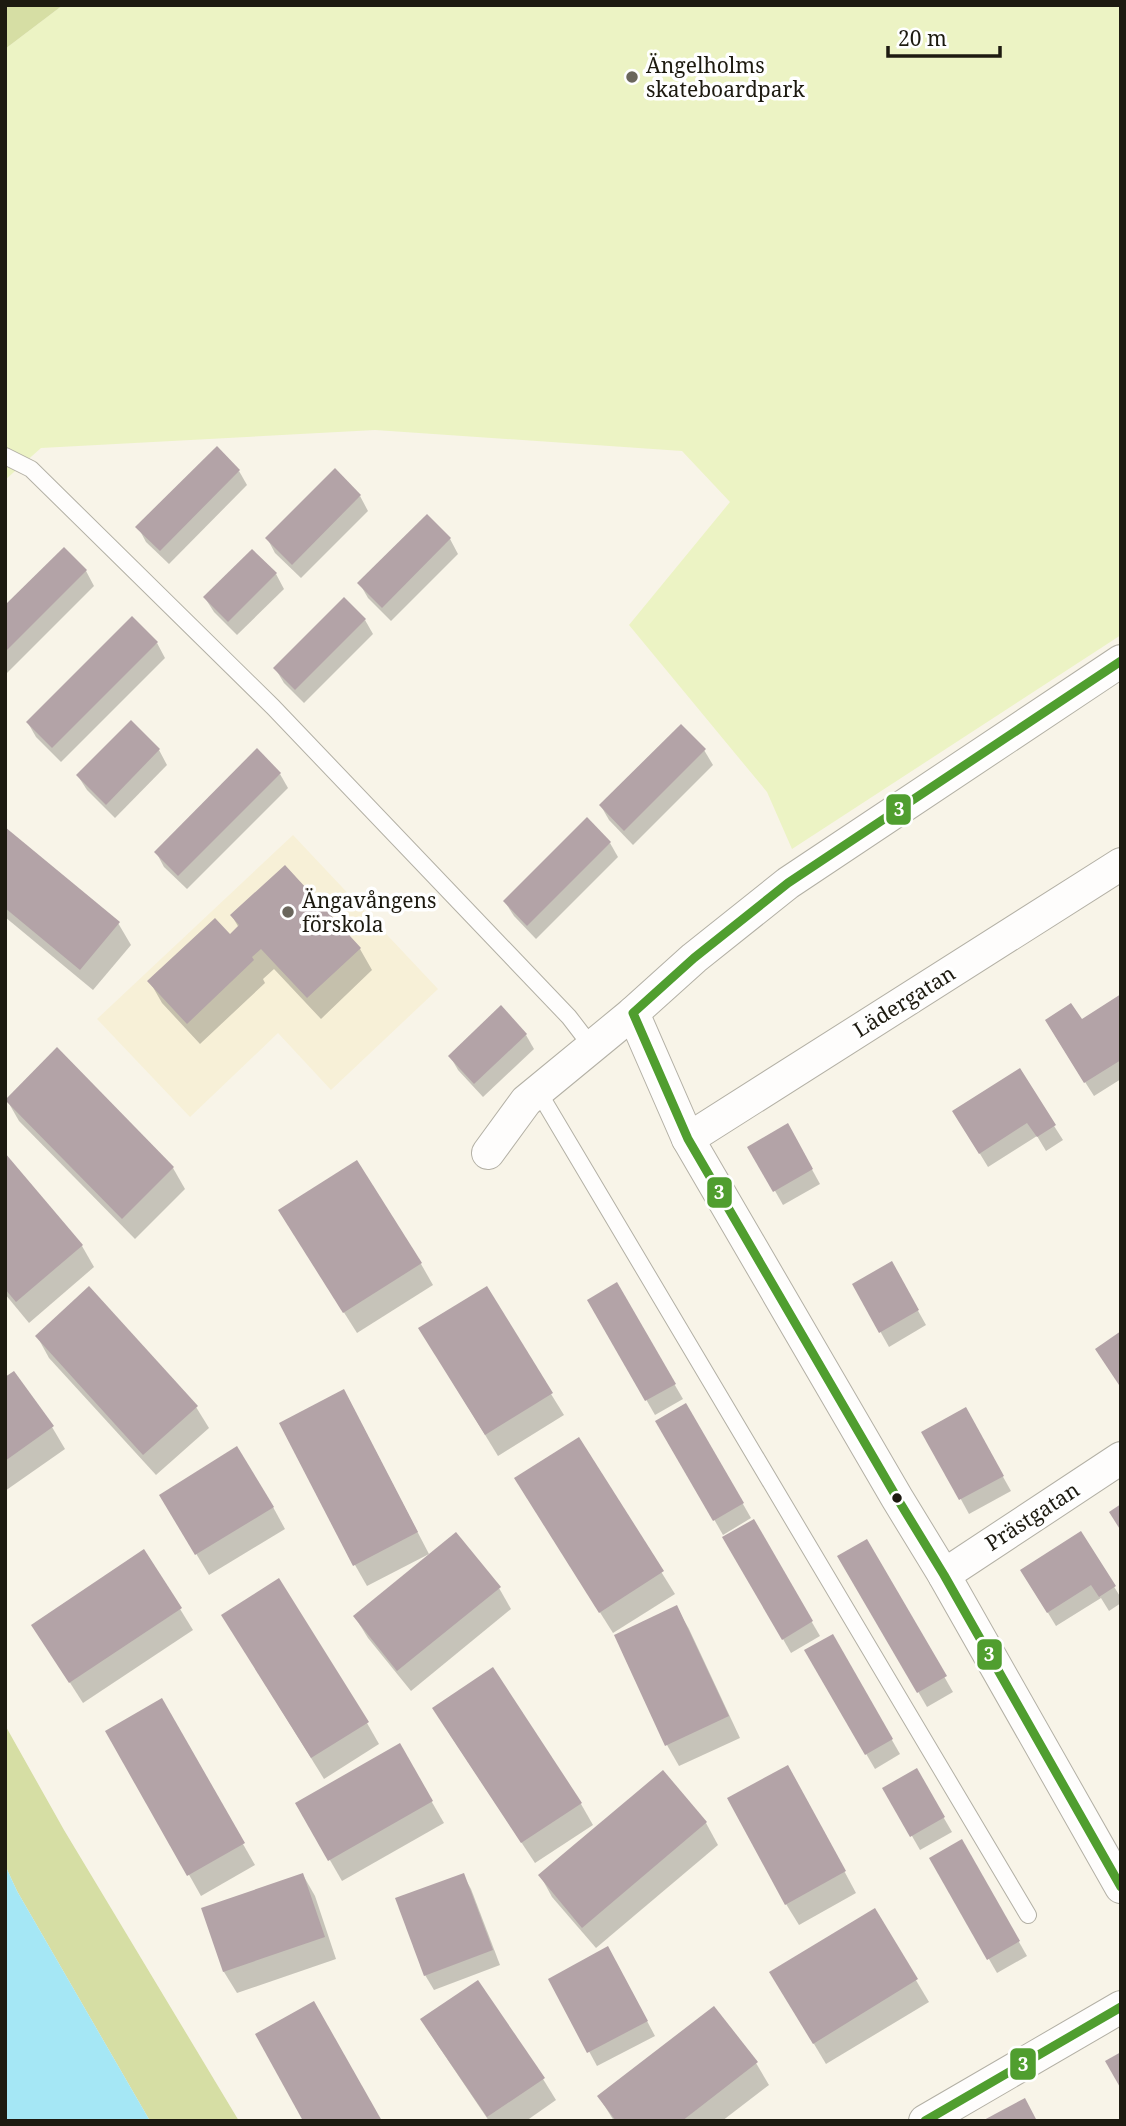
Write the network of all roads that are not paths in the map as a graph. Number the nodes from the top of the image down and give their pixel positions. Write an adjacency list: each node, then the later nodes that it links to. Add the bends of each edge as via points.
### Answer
1 (5, 456): 5 (lane, via 31,469 273,707 560,1007)
2 (1121, 661): 4 (street, via 788,883)
3 (1121, 864): 7 (street, Lädergatan)
4 (633, 1013): 5 (street); 7 (street)
5 (592, 1047): 6 (street)
6 (538, 1091): 8 (street); 12 (lane)
7 (688, 1139): 10 (street)
8 (488, 1153)
9 (1121, 1458): 10 (street, Prästgatan)
10 (944, 1575): 11 (street)
11 (1121, 1887)
12 (1028, 1915)
13 (1121, 2007): 14 (street)
14 (925, 2121)

